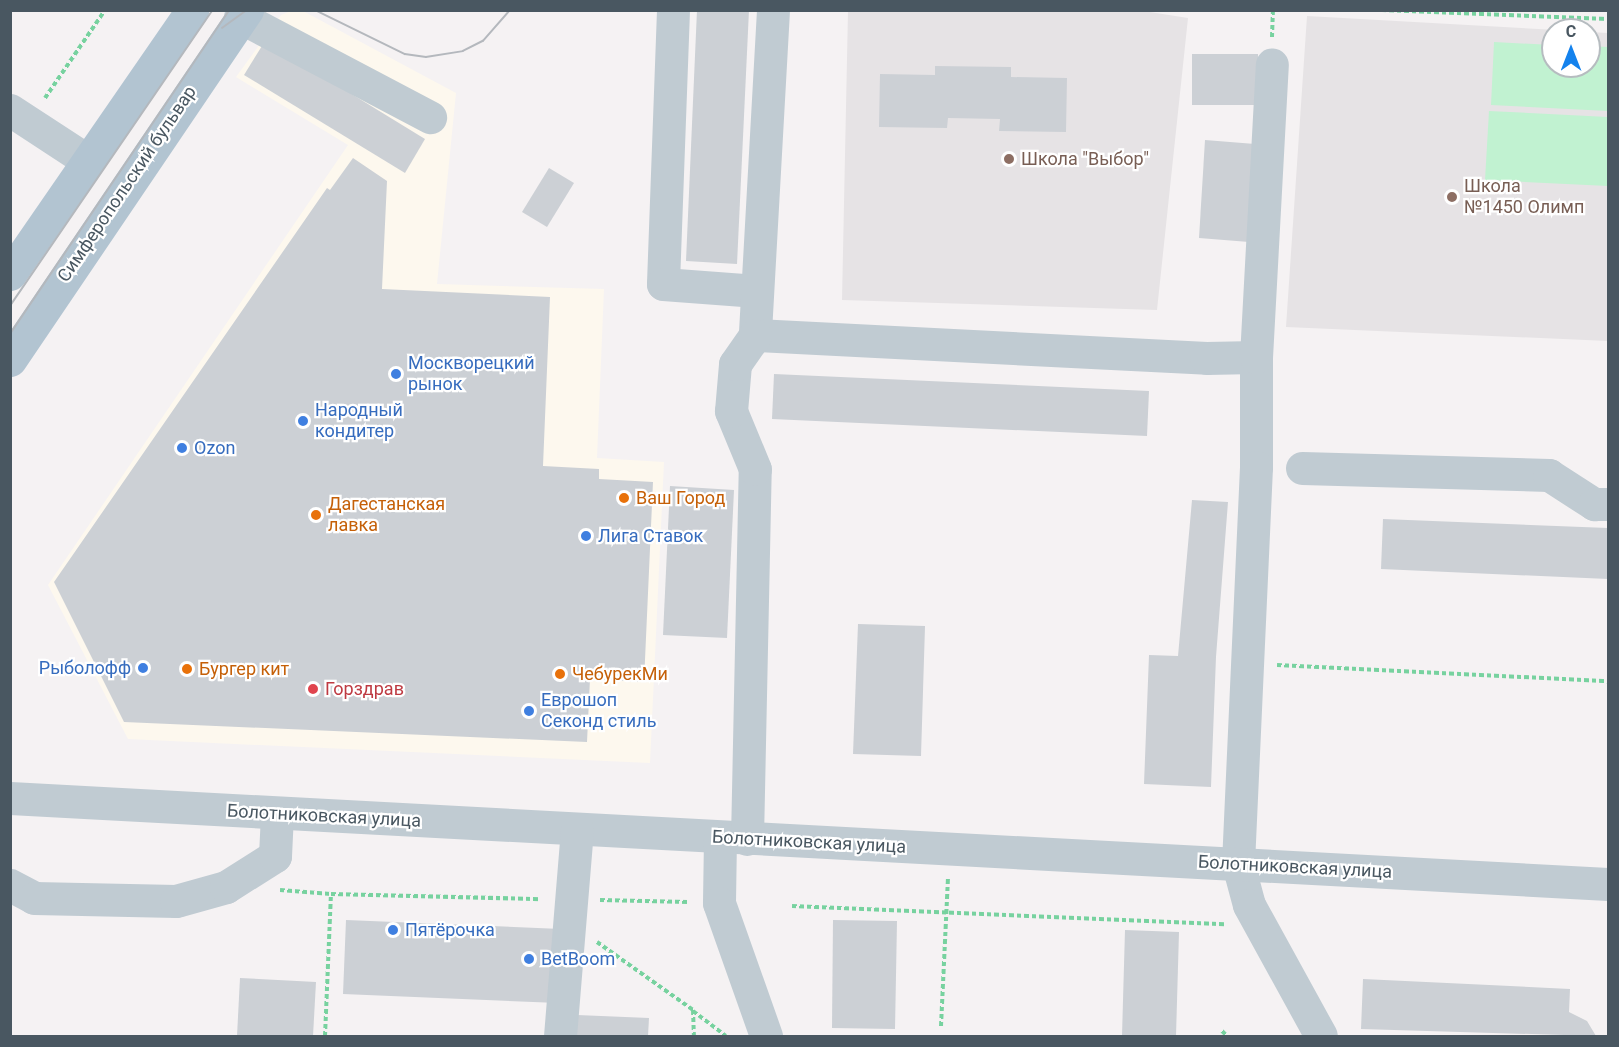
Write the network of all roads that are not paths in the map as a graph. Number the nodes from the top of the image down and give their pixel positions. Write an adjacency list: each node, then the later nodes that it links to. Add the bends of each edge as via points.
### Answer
1 (192, 10): 8 (main road)
2 (673, 10): 10 (street, via 663,284)
3 (773, 10): 10 (street)
4 (244, 14): 7 (street); 13 (main road, Симферопольский бульвар)
5 (1272, 64): 12 (street)
6 (19, 116): 8 (street)
7 (430, 117)
8 (88, 161): 9 (main road)
9 (10, 274)
10 (757, 291): 11 (street)
11 (755, 335): 12 (street, via 1206,358); 19 (street, via 735,364 731,411 755,469)
12 (1256, 357): 20 (street)
13 (10, 360)
14 (1302, 468): 15 (street, via 1549,475 1594,504)
15 (1608, 504)
16 (10, 798): 17 (street, Болотниковская улица)
17 (276, 813): 18 (street, Болотниковская улица); 22 (street, via 275,856 226,887 177,901 128,903 34,898)
18 (577, 830): 19 (street, Болотниковская улица); 23 (street)
19 (733, 839): 20 (street, Болотниковская улица); 24 (street, via 719,903)
20 (1238, 864): 21 (street, Болотниковская улица); 25 (street, via 1249,905)
21 (1608, 884)
22 (10, 885)
23 (560, 1036)
24 (766, 1036)
25 (1321, 1036)

